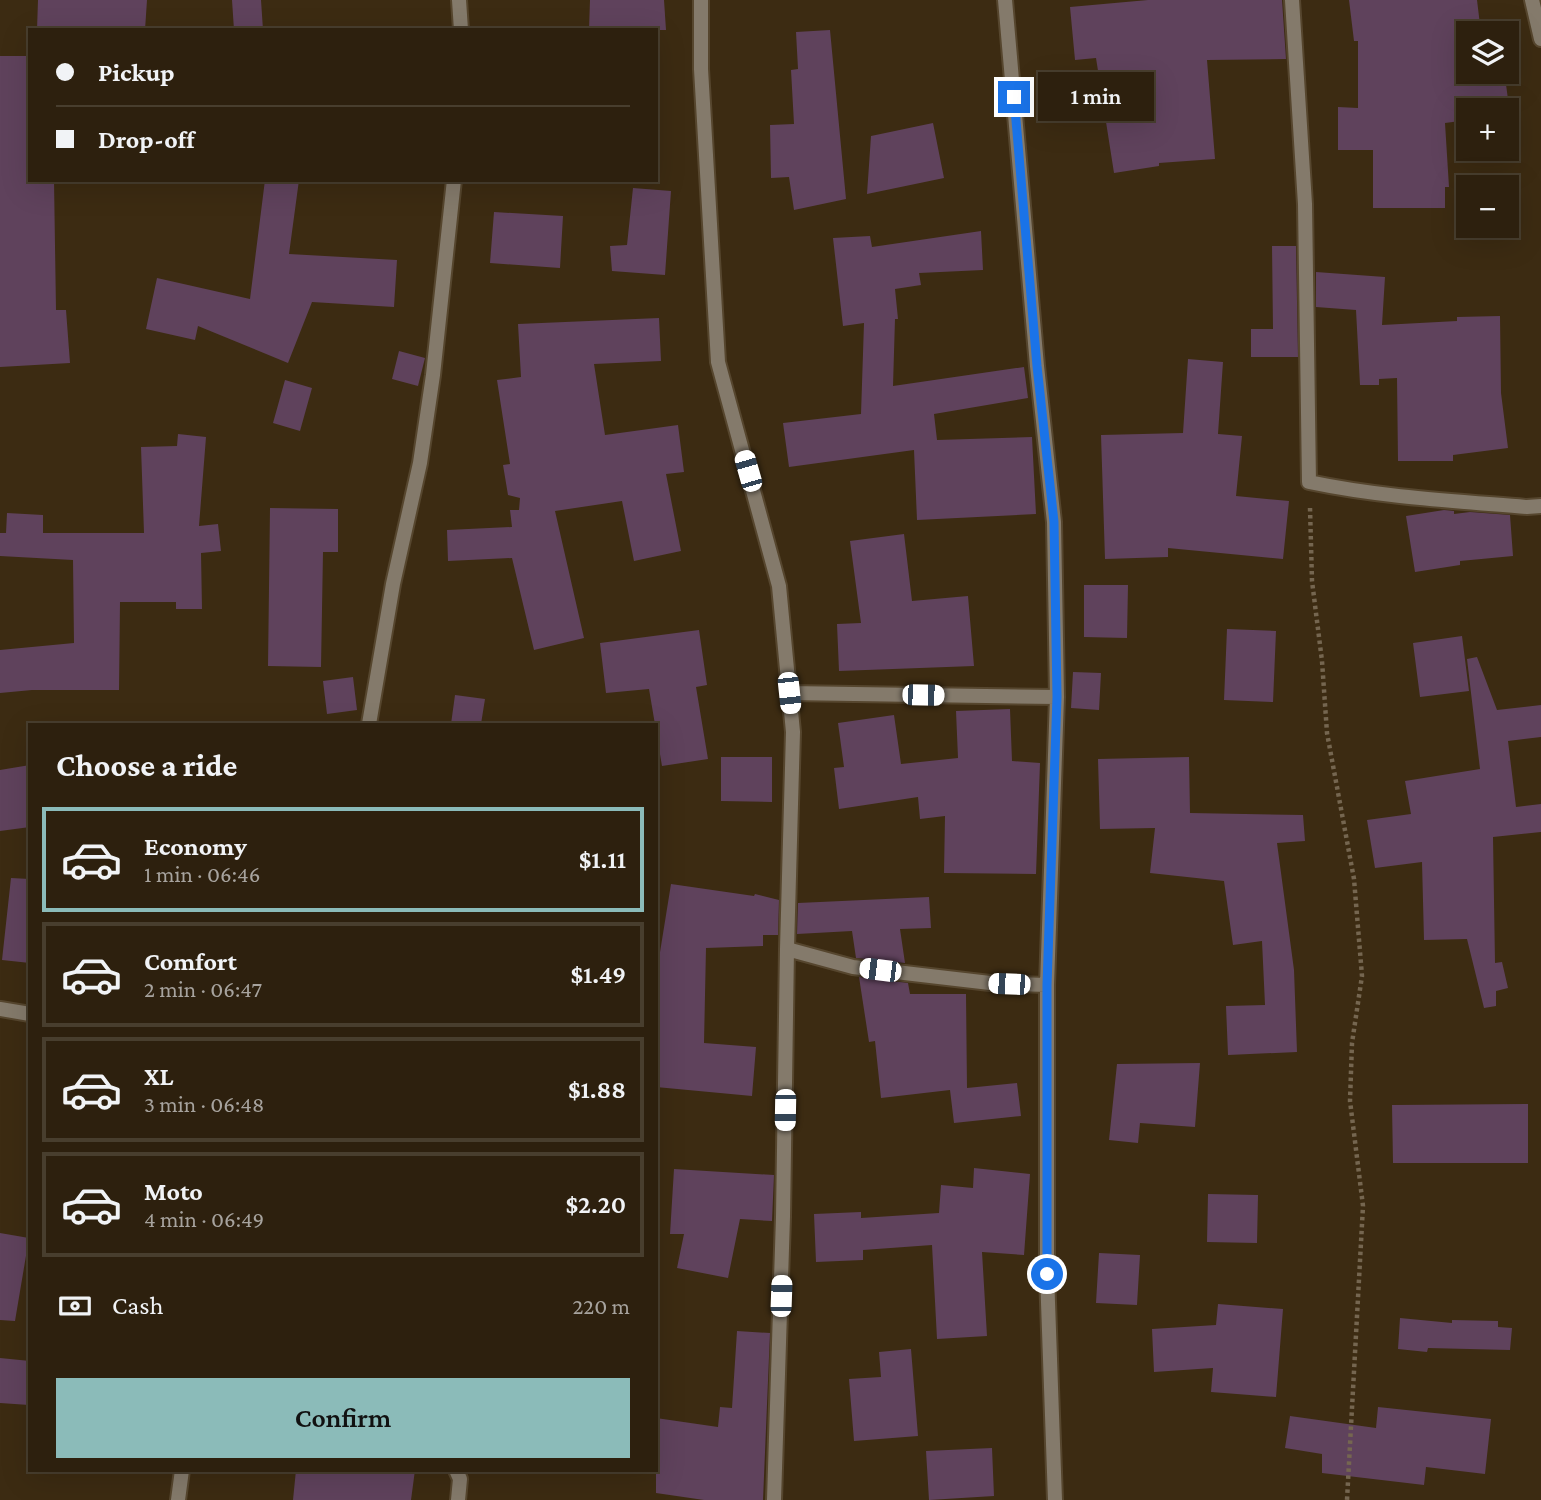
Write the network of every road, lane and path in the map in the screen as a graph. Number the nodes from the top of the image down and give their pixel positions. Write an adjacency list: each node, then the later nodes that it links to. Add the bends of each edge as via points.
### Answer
1 (459, 0): 6 (street)
2 (701, 0): 11 (street, via 718,362 779,586)
3 (1005, 0): 12 (street, via 1054,522)
4 (1292, 0): 9 (street, via 1305,204)
5 (1532, 0): 7 (street)
6 (461, 28)
7 (1541, 39)
8 (454, 182): 13 (street, via 420,463)
9 (1309, 482): 10 (street, via 1438,499); 24 (path, via 1312,581 1327,733 1354,879 1362,976 1352,1043 1350,1101 1363,1206)
10 (1541, 506)
11 (789, 693): 12 (street); 14 (street, via 793,732)
12 (1057, 697): 15 (street)
13 (369, 723)
14 (787, 949): 15 (street, via 853,967); 22 (street)
15 (1047, 985): 23 (street, via 1047,1274)
16 (0, 1009): 17 (street)
17 (28, 1014)
18 (182, 1472): 20 (street)
19 (457, 1472): 21 (street)
20 (178, 1500)
21 (458, 1500)
22 (774, 1500)
23 (1055, 1500)
24 (1348, 1500)

